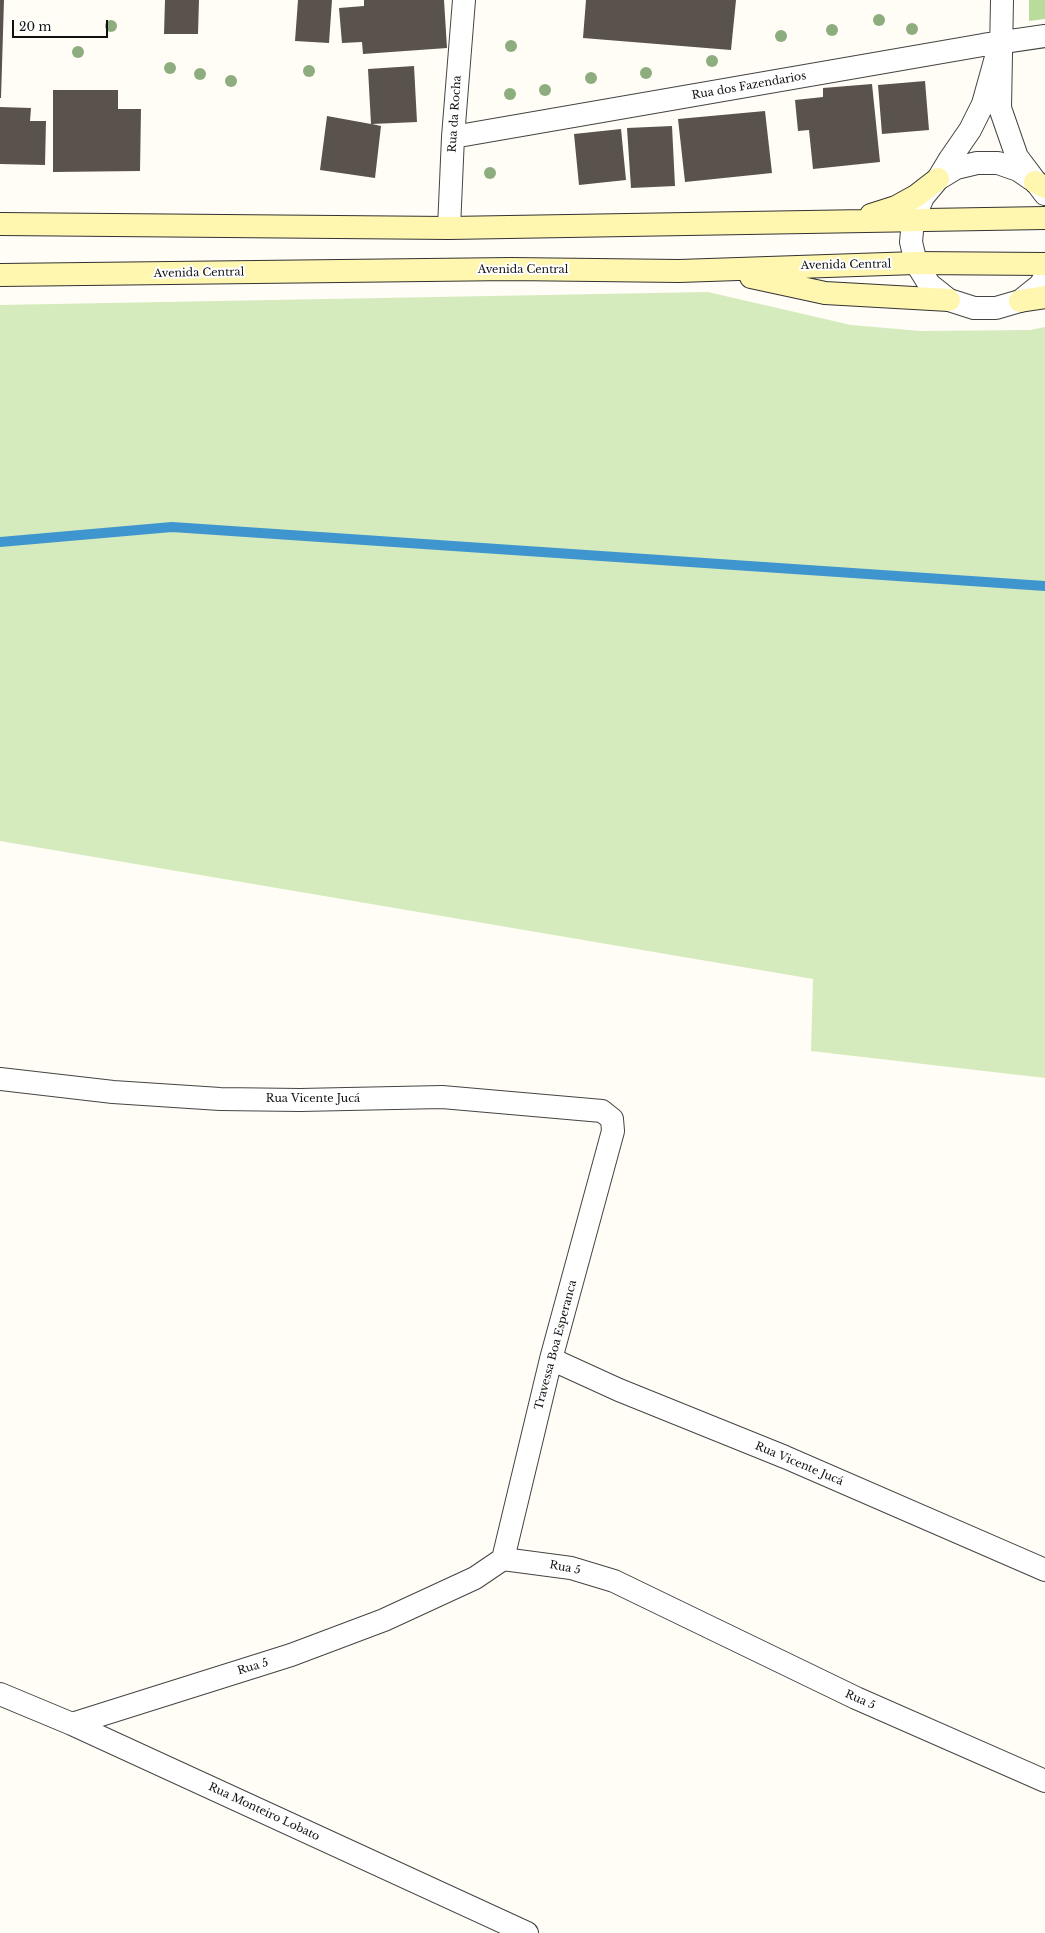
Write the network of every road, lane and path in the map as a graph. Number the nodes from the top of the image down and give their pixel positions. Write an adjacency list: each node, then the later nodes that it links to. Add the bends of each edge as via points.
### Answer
1 (464, 0): 5 (street, Rua da Rocha)
2 (1002, 0): 4 (street)
3 (1045, 36): 4 (street, Rua dos Fazendarios)
4 (1000, 43): 5 (street, Rua dos Fazendarios); 6 (street, via 983,104 970,130); 7 (street, via 1000,108 1017,157)
5 (453, 137): 12 (street, Rua da Rocha)
6 (938, 179): 7 (street, via 956,168 977,163 998,163 1018,170); 9 (street, via 923,197); 10 (main road, via 896,208)
7 (1042, 188)
8 (1045, 218): 9 (main road)
9 (913, 220): 10 (main road); 13 (street, via 911,242)
10 (850, 222): 12 (main road)
11 (0, 224): 12 (main road)
12 (449, 228)
13 (916, 263): 14 (main road, Avenida Central); 15 (main road, Avenida Central); 19 (street, via 929,284)
14 (1045, 264)
15 (706, 270): 16 (main road, Avenida Central, via 511,269); 19 (main road, via 777,281 825,293)
16 (0, 275)
17 (1045, 277): 20 (street, via 1040,285)
18 (1045, 297): 20 (main road)
19 (949, 300): 20 (street, via 974,308 996,308)
20 (1020, 300)
21 (0, 1079): 22 (street, Rua Vicente Jucá, via 113,1092 220,1099 457,1098 602,1111 612,1119)
22 (613, 1131): 23 (street, Travessa Boa Esperanca)
23 (551, 1359): 24 (street, Travessa Boa Esperanca); 25 (street, Rua Vicente Jucá)
24 (503, 1560): 27 (street, Rua 5, via 476,1578 356,1631 291,1655); 28 (street, Rua 5, via 571,1568 614,1582 856,1698)
25 (1045, 1570)
26 (0, 1694): 27 (street, Rua Monteiro Lobato)
27 (72, 1724): 29 (street, Rua Monteiro Lobato)
28 (1045, 1781)
29 (527, 1933)

